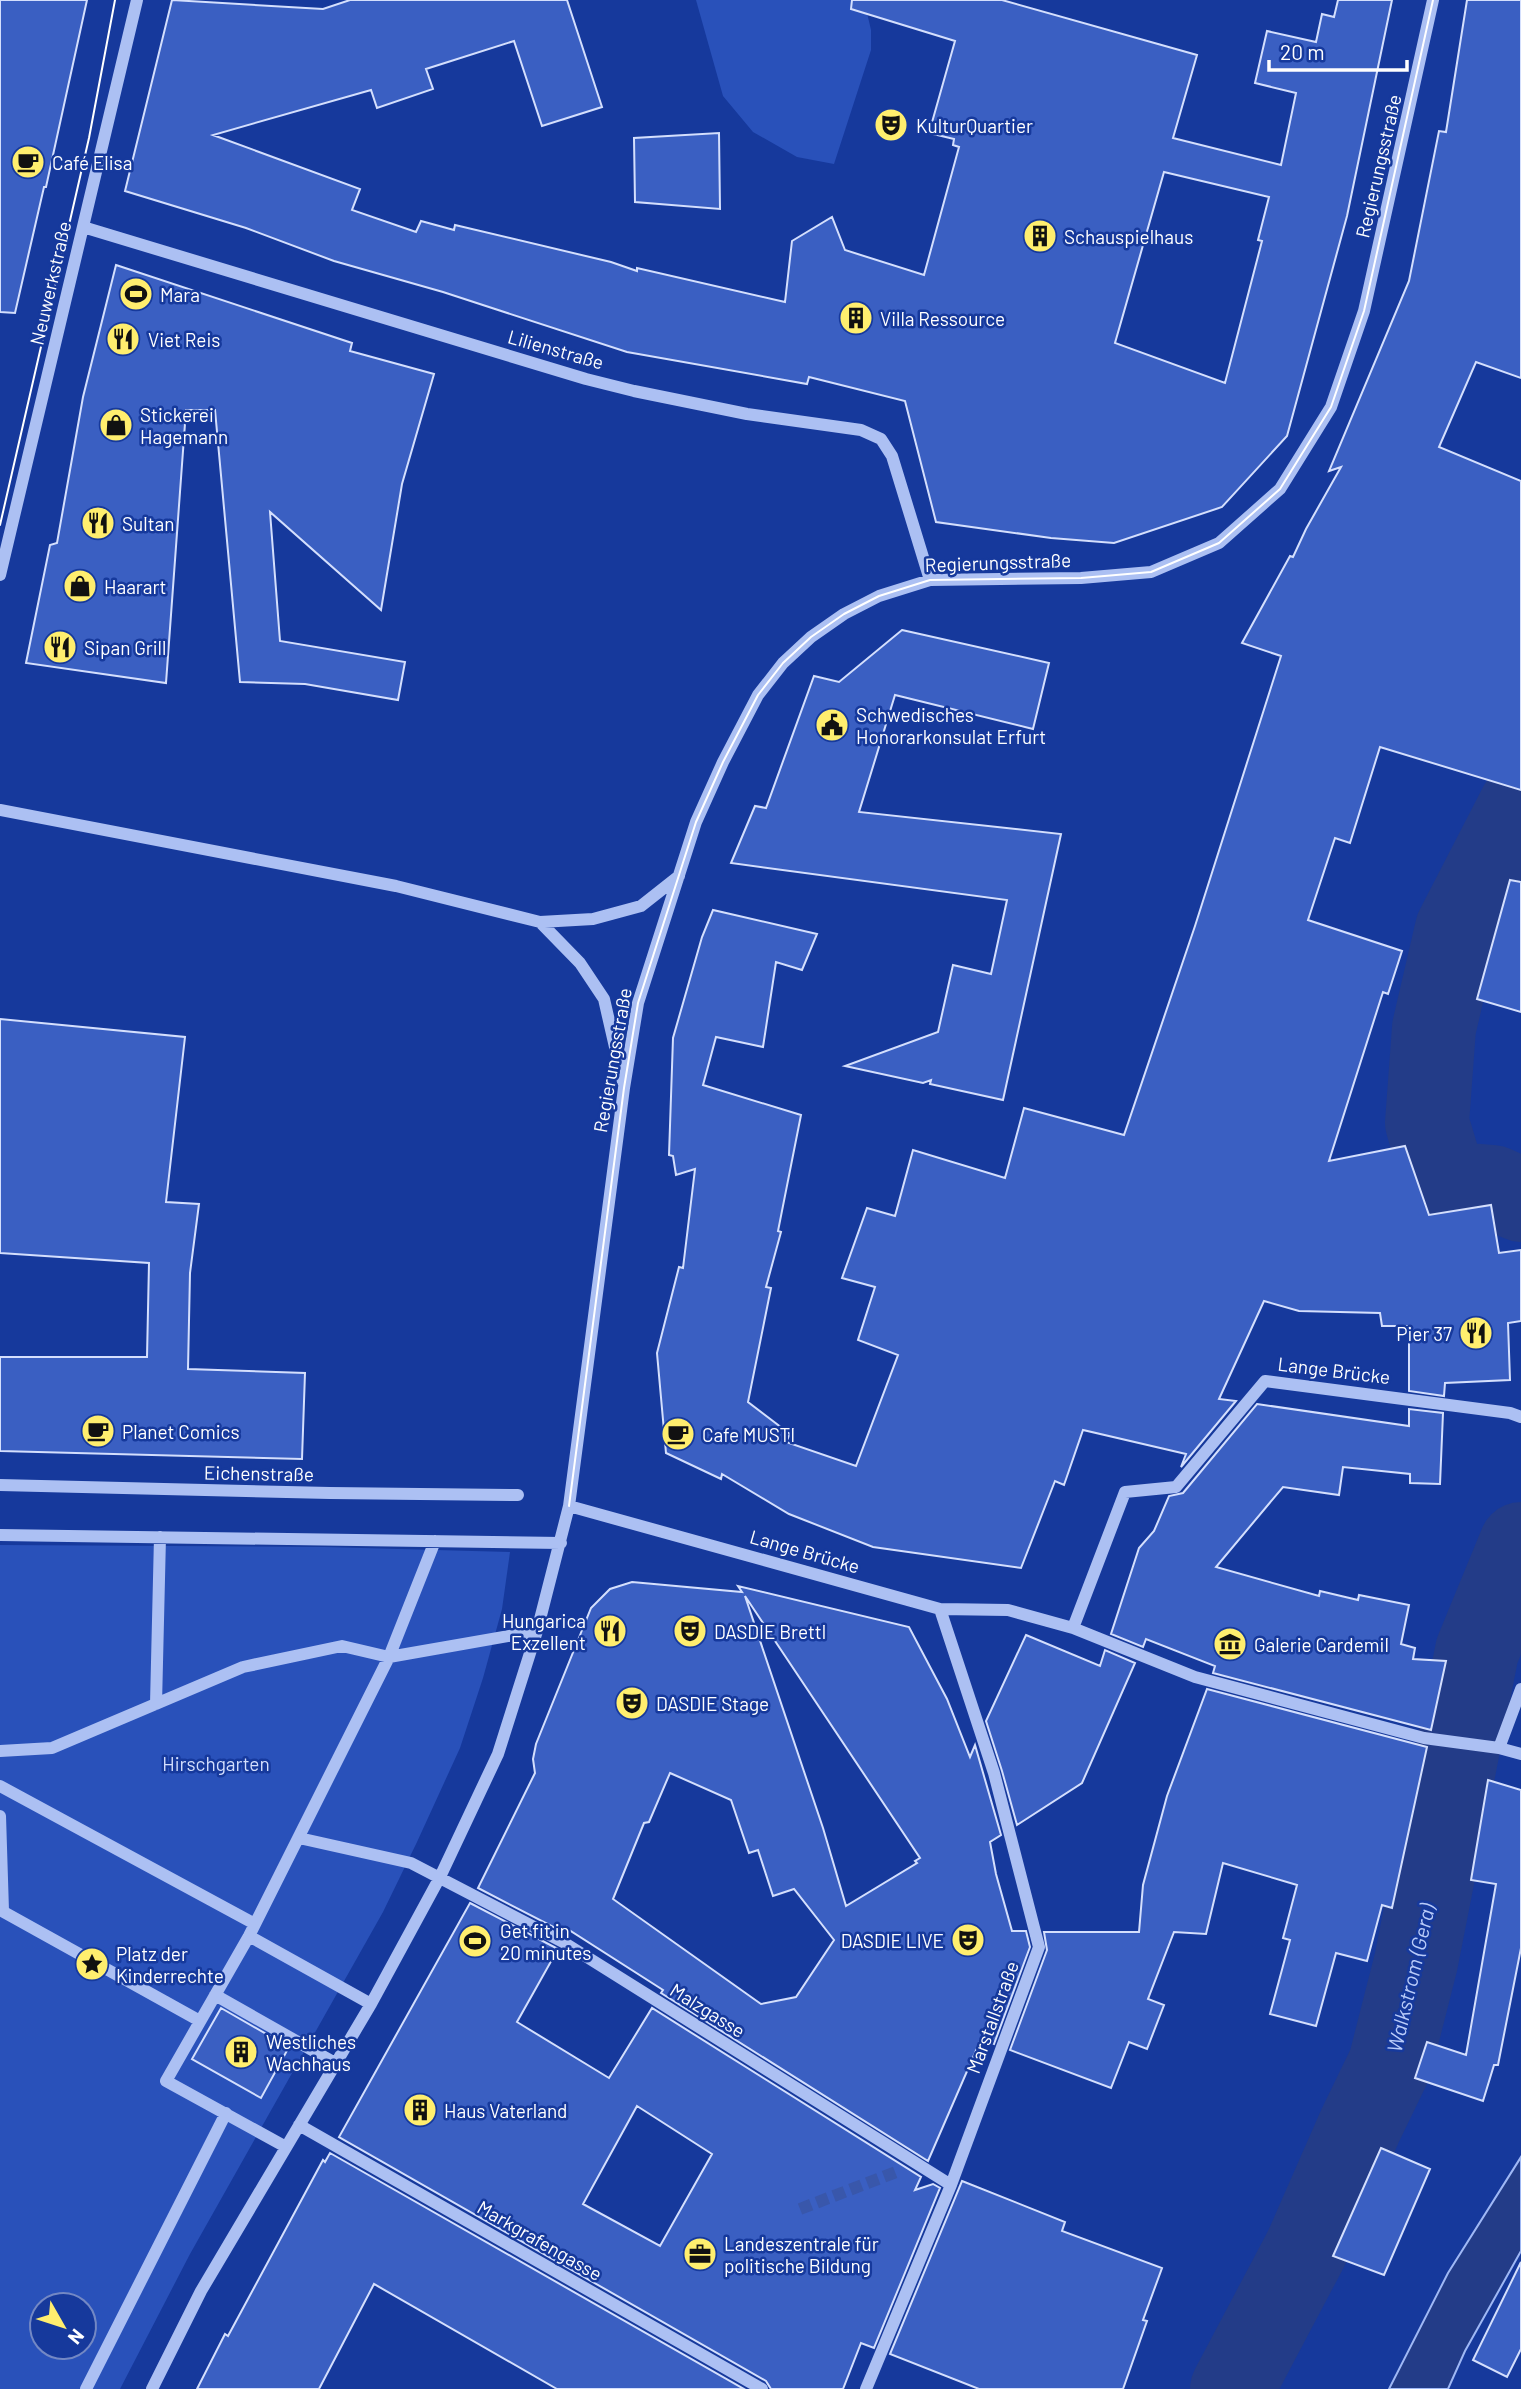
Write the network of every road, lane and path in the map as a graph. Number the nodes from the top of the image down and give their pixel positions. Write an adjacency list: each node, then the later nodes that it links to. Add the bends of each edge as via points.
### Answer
1 (137, 0): 3 (street, Neuwerkstraße)
2 (1433, 0): 5 (street, Regierungsstraße, via 1364,311 1331,407 1280,489 1219,543 1151,572)
3 (83, 227): 4 (street, Neuwerkstraße); 5 (street, Lilienstraße, via 586,379 747,414 861,430 881,439 892,456)
4 (0, 575)
5 (930, 580): 7 (street, Regierungsstraße, via 879,596 844,614 783,663 758,695 723,762 696,822)
6 (0, 810): 8 (street, via 396,886)
7 (680, 876): 8 (street, via 641,906 593,919); 9 (street, Regierungsstraße, via 638,1003)
8 (540, 922): 9 (street, via 579,963 604,999)
9 (624, 1088): 13 (street, Regierungsstraße)
10 (1521, 1417): 19 (street, Lange Brücke, via 1265,1381 1176,1487 1125,1492)
11 (0, 1485): 12 (street, Eichenstraße)
12 (518, 1495)
13 (569, 1506): 17 (street, Regierungsstraße); 18 (street, Lange Brücke)
14 (0, 1535): 15 (street)
15 (160, 1537): 16 (street); 23 (street)
16 (435, 1541): 17 (street); 21 (street)
17 (561, 1543): 20 (street, Regierungsstraße)
18 (940, 1609): 19 (street, Lange Brücke, via 1008,1611); 40 (street, Marstallstraße, via 994,1773 1039,1947)
19 (1073, 1628): 24 (street, Lange Brücke, via 1195,1676 1424,1738)
20 (537, 1631): 21 (street); 30 (street, Regierungsstraße, via 498,1755)
21 (389, 1657): 23 (street, via 342,1646 243,1667); 29 (street)
22 (1521, 1689): 24 (street)
23 (156, 1704): 25 (street, via 52,1748)
24 (1499, 1748): 26 (street, Lange Brücke)
25 (0, 1751)
26 (1521, 1754)
27 (0, 1786): 32 (street)
28 (0, 1816): 31 (street)
29 (299, 1839): 30 (street, Malzgasse, via 411,1863); 32 (street)
30 (440, 1877): 34 (street, Regierungsstraße); 40 (street, Malzgasse, via 563,1942)
31 (1, 1911): 35 (street)
32 (252, 1930): 33 (street); 34 (street)
33 (215, 1995): 35 (street); 36 (street)
34 (371, 2004): 36 (street, Regierungsstraße)
35 (200, 2021): 37 (street, via 166,2081)
36 (335, 2063): 38 (street, Regierungsstraße)
37 (226, 2113): 39 (street); 41 (street)
38 (299, 2125): 39 (street, Regierungsstraße); 43 (street, Markgrafengasse)
39 (286, 2147): 42 (street, Regierungsstraße, via 201,2291)
40 (951, 2185): 44 (street, Marstallstraße)
41 (86, 2389)
42 (152, 2389)
43 (762, 2389)
44 (866, 2389)

